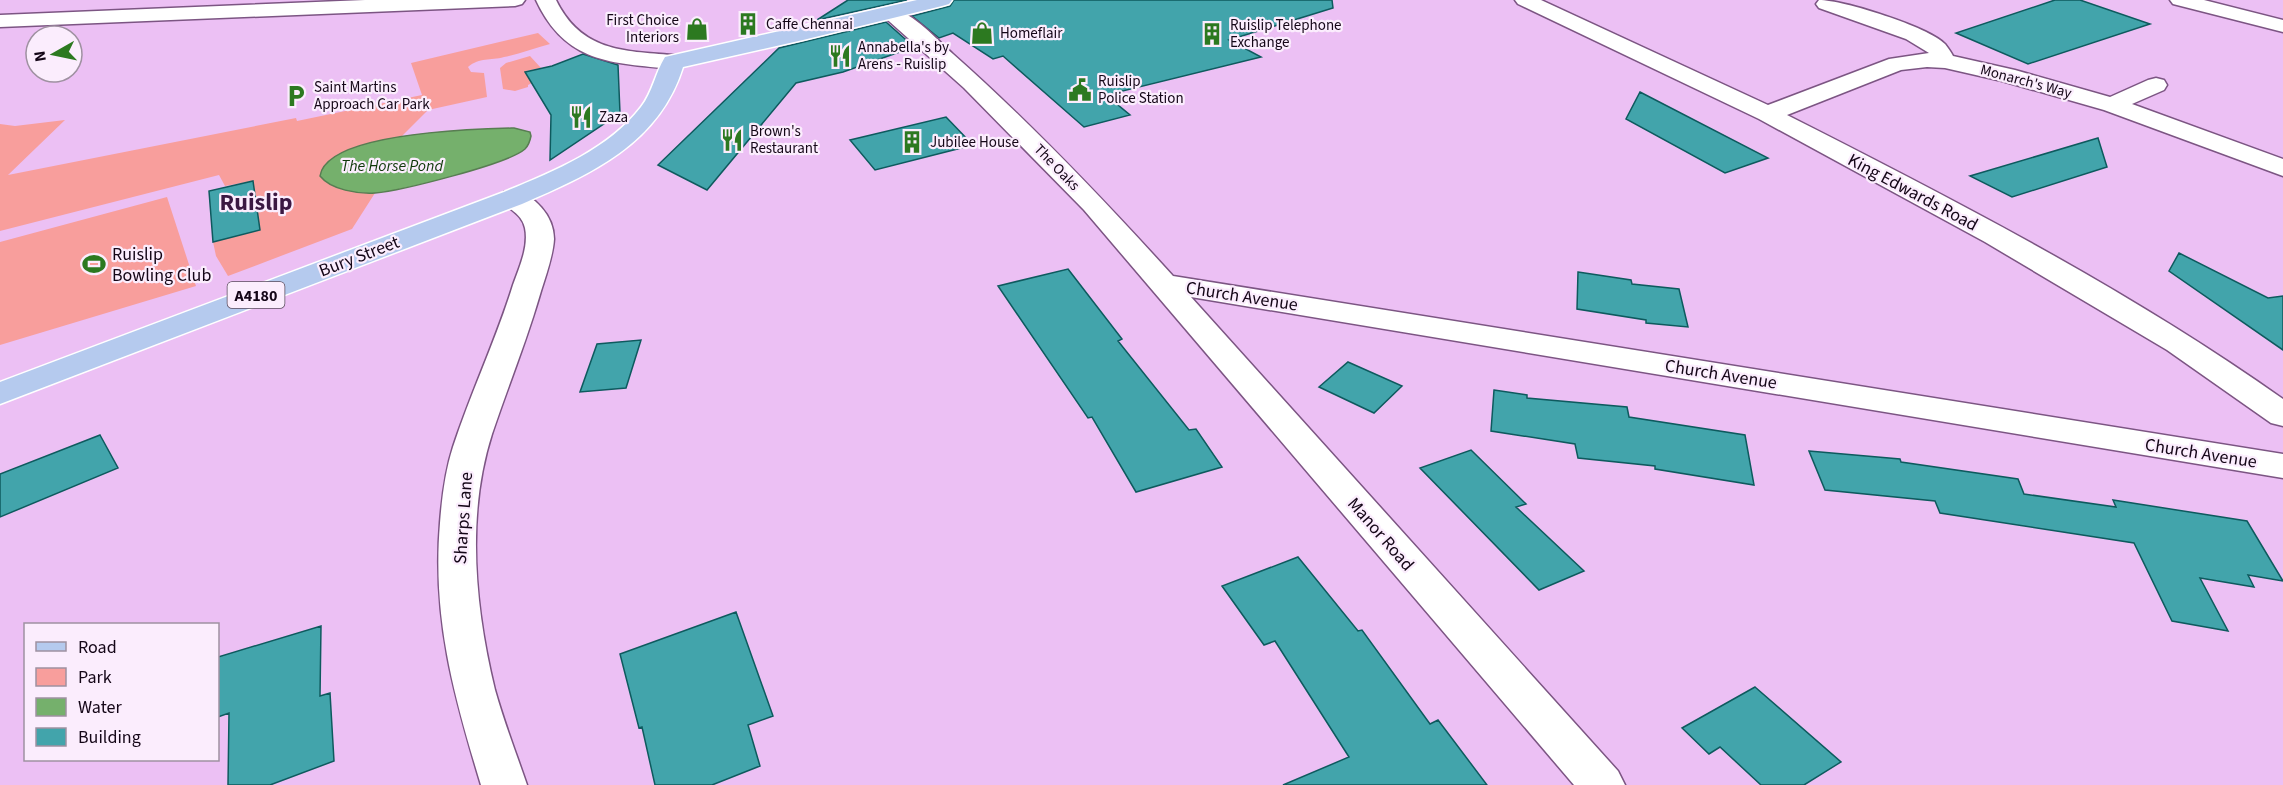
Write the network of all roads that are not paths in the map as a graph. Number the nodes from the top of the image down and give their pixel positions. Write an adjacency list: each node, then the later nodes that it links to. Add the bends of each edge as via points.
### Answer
1 (515, 0): 8 (street)
2 (546, 0): 11 (street, via 566,31 588,46)
3 (942, 0): 7 (main road)
4 (1525, 0): 14 (street, King Edwards Road)
5 (2180, 0): 9 (street)
6 (1826, 4): 10 (street, via 1914,34 1937,48)
7 (891, 14): 11 (main road); 17 (street, The Oaks, via 909,26 1031,140)
8 (0, 21)
9 (2283, 26)
10 (1945, 61): 13 (street, Monarch's Way); 14 (street, Monarch's Way, via 1897,64)
11 (673, 62): 16 (main road, Bury Street / A4180, via 662,97 624,138 590,162)
12 (2156, 85): 13 (street)
13 (2112, 105): 15 (street, Monarch's Way)
14 (1767, 114): 19 (street, King Edwards Road, via 2093,291 2238,382)
15 (2283, 168)
16 (513, 198): 18 (main road, Bury Street / A4180); 21 (street, Sharps Lane, via 533,211 538,222 537,258 463,474 458,551 465,645 474,691)
17 (1160, 282): 20 (street, Church Avenue); 22 (street, Manor Road)
18 (0, 394)
19 (2283, 415)
20 (2283, 466)
21 (504, 785)
22 (1602, 785)

